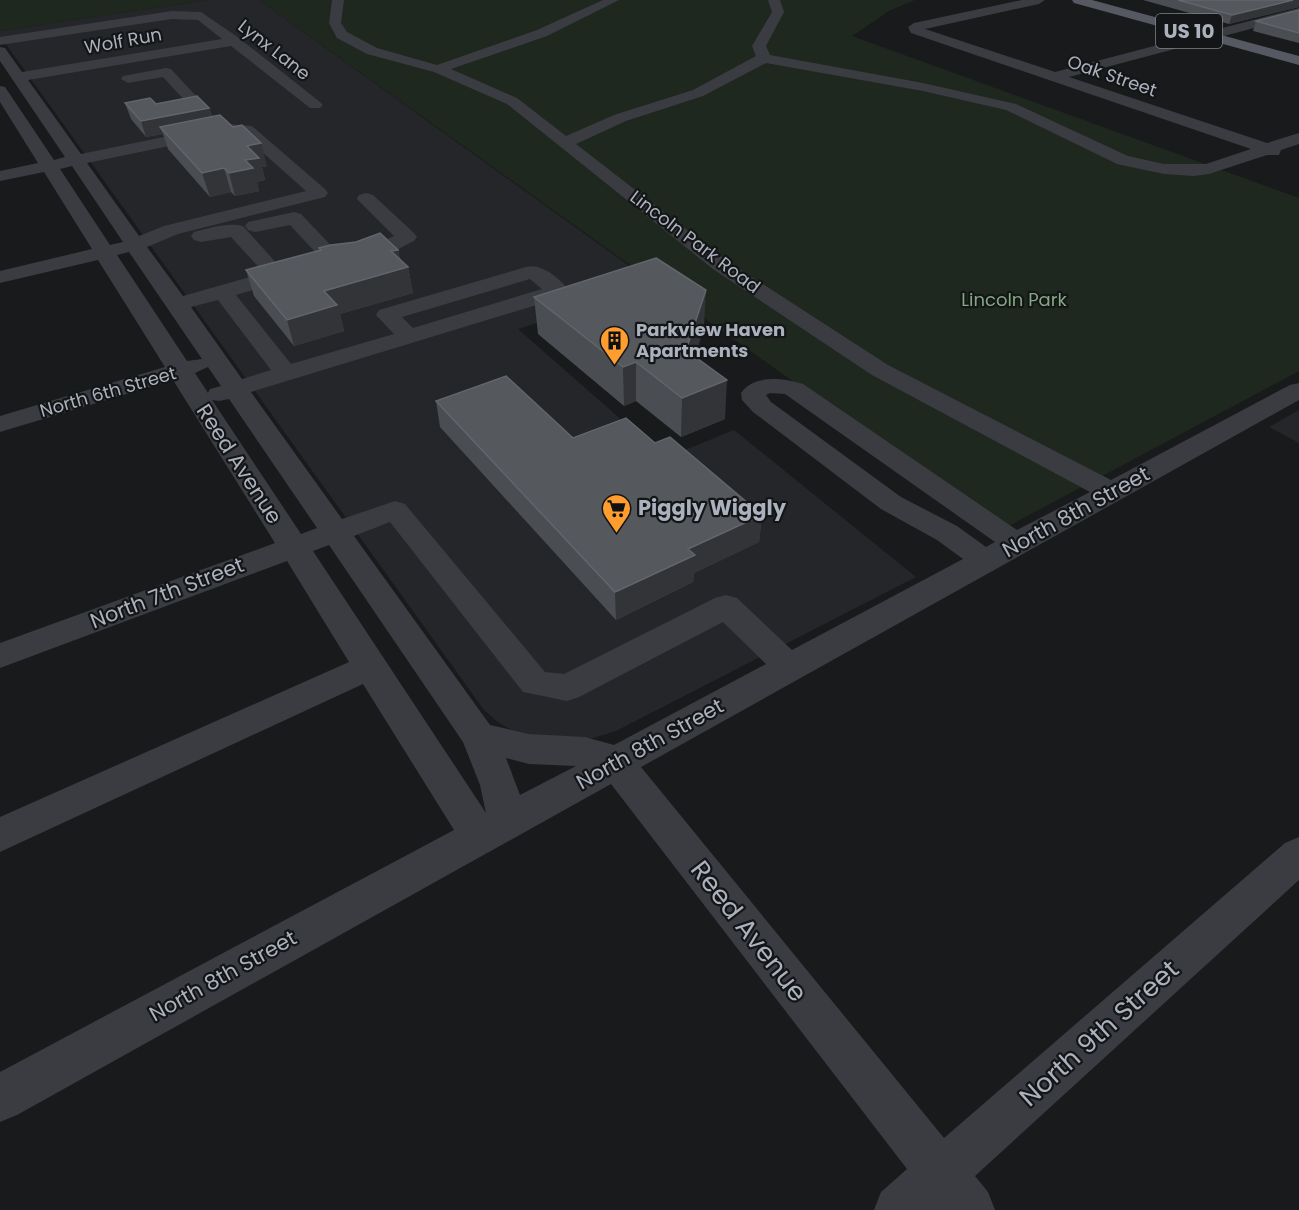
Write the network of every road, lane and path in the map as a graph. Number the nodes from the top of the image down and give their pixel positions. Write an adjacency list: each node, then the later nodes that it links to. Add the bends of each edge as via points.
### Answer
1 (338, 0): 15 (street, Lincoln Park Road, via 335,23 342,35 372,51)
2 (613, 0): 15 (street, via 542,33)
3 (774, 0): 13 (street, via 778,12 759,46)
4 (1039, 0): 17 (street, Oak Street, via 914,27)
5 (1078, 0): 9 (main road, US 10)
6 (1104, 0): 8 (main road, US 10)
7 (1299, 12): 8 (street)
8 (1222, 32): 9 (street); 12 (main road, US 10)
9 (1208, 36): 14 (main road, US 10); 17 (street)
10 (234, 41): 11 (street, Lynx Lane, via 201,16 182,14); 16 (street, Wolf Run); 18 (street, Lynx Lane)
11 (0, 49): 16 (street, Reed Avenue)
12 (1299, 53)
13 (764, 58): 25 (street); 29 (street, via 698,93 620,117)
14 (1299, 61)
15 (438, 69): 29 (street, Lincoln Park Road, via 512,101)
16 (19, 77): 21 (street, Reed Avenue)
17 (1053, 77): 27 (street, Oak Street)
18 (284, 80): 20 (street); 24 (street, Lynx Lane)
19 (112, 82): 23 (street, via 166,72)
20 (266, 84)
21 (39, 95): 22 (street); 35 (street, Reed Avenue)
22 (2, 98): 36 (street, Reed Avenue)
23 (192, 100)
24 (315, 105)
25 (1011, 107): 34 (street); 37 (street, via 1123,160)
26 (1255, 130): 27 (street)
27 (1234, 137): 30 (street); 31 (street, Oak Street)
28 (1299, 138): 31 (street)
29 (566, 142): 54 (street, Lincoln Park Road, via 720,265 880,370)
30 (1212, 145)
31 (1268, 149): 33 (street, Oak Street); 37 (street, via 1209,169)
32 (1190, 152): 34 (street)
33 (1291, 157)
34 (1168, 160): 37 (street)
35 (76, 161): 36 (street); 41 (street, Reed Avenue); 41 (street, via 227,129 246,129 319,193 171,230)
36 (48, 166): 38 (street); 42 (street, Reed Avenue)
37 (1147, 167)
38 (0, 176)
39 (366, 200): 40 (street, via 407,237 367,256 336,263 294,218)
40 (236, 230): 41 (street); 44 (street, via 278,276)
41 (136, 244): 42 (street); 45 (street, Reed Avenue)
42 (104, 252): 43 (street); 48 (street, Reed Avenue)
43 (0, 277)
44 (223, 292): 45 (street); 49 (street)
45 (179, 304): 47 (street, Reed Avenue)
46 (409, 336): 46 (street, via 455,322 558,291 533,271 387,315); 49 (street)
47 (217, 360): 48 (street, North 6th Street); 50 (street, Reed Avenue)
48 (179, 371): 52 (street, Reed Avenue); 53 (street, North 6th Street)
49 (286, 374): 50 (street)
50 (237, 389): 52 (street); 55 (street, Reed Avenue)
51 (1299, 390): 54 (street, North 8th Street)
52 (198, 400): 57 (street, Reed Avenue)
53 (0, 424)
54 (1112, 492): 56 (street, North 8th Street)
55 (334, 531): 57 (street, North 7th Street); 61 (street, North 7th Street, via 395,510 535,683 567,688 726,606); 62 (street, Reed Avenue)
56 (1017, 544): 58 (street, North 8th Street); 58 (street, via 794,389 774,386 753,393 762,407 891,503 947,533)
57 (291, 546): 59 (street, North 7th Street); 60 (street, Reed Avenue)
58 (986, 561): 61 (street, North 8th Street)
59 (0, 656)
60 (370, 667): 64 (street, Reed Avenue); 65 (street)
61 (790, 668): 63 (street, North 8th Street)
62 (478, 736): 63 (street, via 527,749 592,753); 64 (street, Reed Avenue, via 499,784)
63 (616, 763): 64 (street, North 8th Street); 68 (street, Reed Avenue)
64 (493, 829): 67 (street, North 8th Street)
65 (0, 835)
66 (1299, 855): 68 (street, North 9th Street)
67 (0, 1098)
68 (941, 1173): 69 (street, North 9th Street); 70 (street, Reed Avenue)
69 (899, 1210)
70 (970, 1210)

